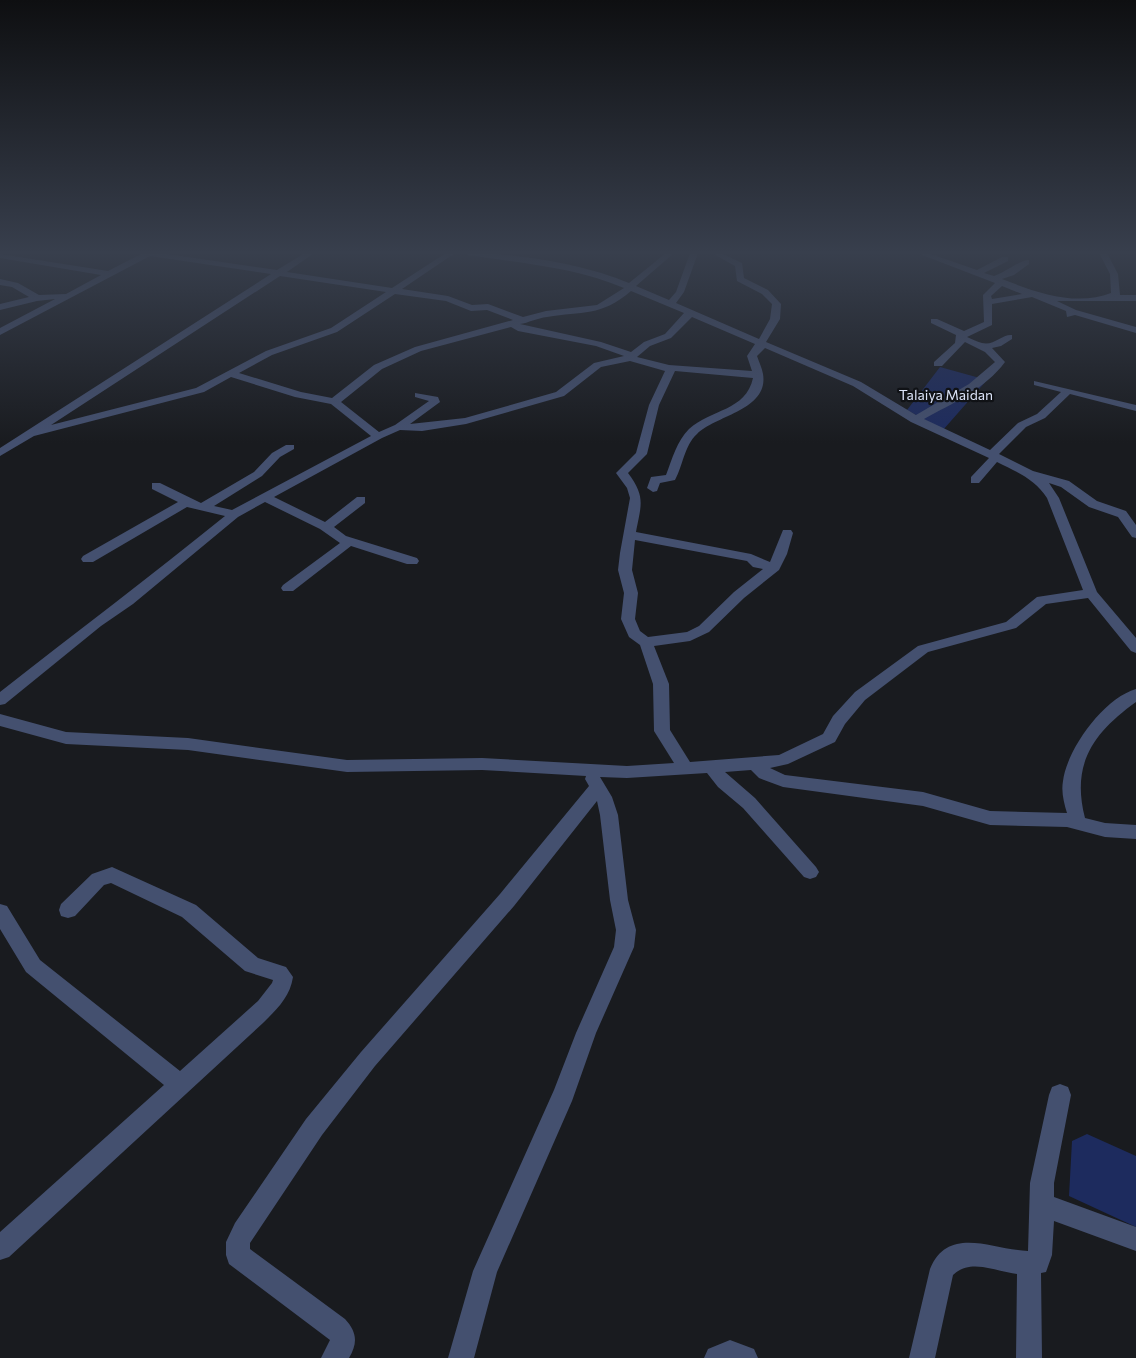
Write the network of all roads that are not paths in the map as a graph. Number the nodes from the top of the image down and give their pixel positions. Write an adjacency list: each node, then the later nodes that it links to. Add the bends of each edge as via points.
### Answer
1 (27, 316): 13 (street)
2 (212, 316): 31 (street)
3 (355, 316): 22 (street, via 334,330 269,353)
4 (507, 316): 12 (street)
5 (538, 316): 12 (street)
6 (687, 316): 19 (street, via 668,336 647,344)
7 (695, 316): 17 (street)
8 (777, 316): 17 (street)
9 (988, 316): 15 (street, via 989,323)
10 (1081, 316): 14 (street)
11 (934, 321): 15 (street)
12 (519, 322): 19 (street, via 521,329 598,344); 27 (street, via 412,351 378,367)
13 (1, 330)
14 (1136, 330)
15 (961, 336): 18 (street); 20 (street, via 960,344)
16 (1010, 337): 18 (street)
17 (761, 344): 23 (street, via 752,356); 29 (street, via 870,390)
18 (982, 347): 29 (street, via 1000,360 992,375)
19 (632, 357): 21 (street); 30 (street, via 598,365 560,394 466,421 422,428)
20 (938, 364)
21 (670, 368): 23 (street); 51 (street, via 654,405 641,454 622,473 636,498)
22 (230, 374): 27 (street); 31 (street, via 200,390)
23 (758, 375): 41 (street, via 744,404 692,432 671,478 655,480)
24 (1038, 383): 25 (street)
25 (1068, 391): 28 (street); 36 (street, via 1041,416 1022,425)
26 (420, 395): 30 (street, via 435,402)
27 (334, 402): 32 (street)
28 (1136, 408)
29 (915, 420): 36 (street)
30 (399, 427): 32 (street)
31 (32, 433): 33 (street)
32 (378, 436): 42 (street)
33 (17, 444): 35 (street); 37 (street)
34 (290, 447): 45 (street, via 254,477)
35 (3, 452)
36 (994, 456): 38 (street); 39 (street)
37 (0, 464)
38 (1029, 473): 47 (street, via 1056,480 1093,504); 57 (street, via 1049,491)
39 (975, 480)
40 (156, 486): 44 (street)
41 (654, 488)
42 (265, 497): 46 (street); 48 (street)
43 (361, 500): 48 (street)
44 (187, 502): 45 (street); 53 (street)
45 (205, 506): 46 (street)
46 (234, 514): 63 (street)
47 (1128, 515): 50 (street)
48 (324, 526): 52 (street)
49 (787, 533): 55 (street)
50 (1136, 534)
51 (631, 535): 55 (street, via 751,558 758,564); 60 (street, via 625,570 631,593 628,619 634,634)
52 (349, 542): 54 (street); 56 (street)
53 (88, 559)
54 (412, 561)
55 (774, 567): 60 (street, via 704,629 690,636)
56 (288, 588)
57 (1091, 593): 59 (street); 65 (street, via 1042,600 1011,625 923,649 860,696 829,738 782,760)
58 (1136, 626): 59 (street)
59 (1120, 629): 61 (street)
60 (646, 642): 67 (street, via 661,684 662,731)
61 (1136, 648)
62 (1136, 693): 69 (street, via 1114,710 1080,752 1071,783)
63 (0, 700)
64 (0, 720): 68 (street, via 66,738 188,744 328,765 482,764)
65 (755, 764): 66 (street); 69 (street, via 765,774 783,781 923,799 990,818)
66 (712, 767): 67 (street); 71 (street)
67 (685, 769): 68 (street)
68 (593, 779): 80 (street, via 507,900 314,1127 238,1242 238,1255 343,1336); 81 (street, via 609,815 626,930 624,947 485,1271)
69 (1078, 823): 70 (street)
70 (1136, 832)
71 (810, 872)
72 (68, 910): 74 (street, via 98,879 112,875 189,911 252,965 283,977 276,996)
73 (0, 912): 74 (street, via 33,966)
74 (180, 1085): 78 (street)
75 (1060, 1095): 76 (street, via 1042,1183)
76 (1043, 1205): 77 (street); 79 (street, via 1040,1255 1037,1263)
77 (1136, 1239)
78 (0, 1248)
79 (1029, 1264): 84 (street, via 974,1254 956,1255 948,1261 942,1269); 85 (street)
80 (334, 1358)
81 (461, 1358)
82 (717, 1358): 83 (street, via 730,1353)
83 (745, 1358)
84 (922, 1358)
85 (1029, 1358)

